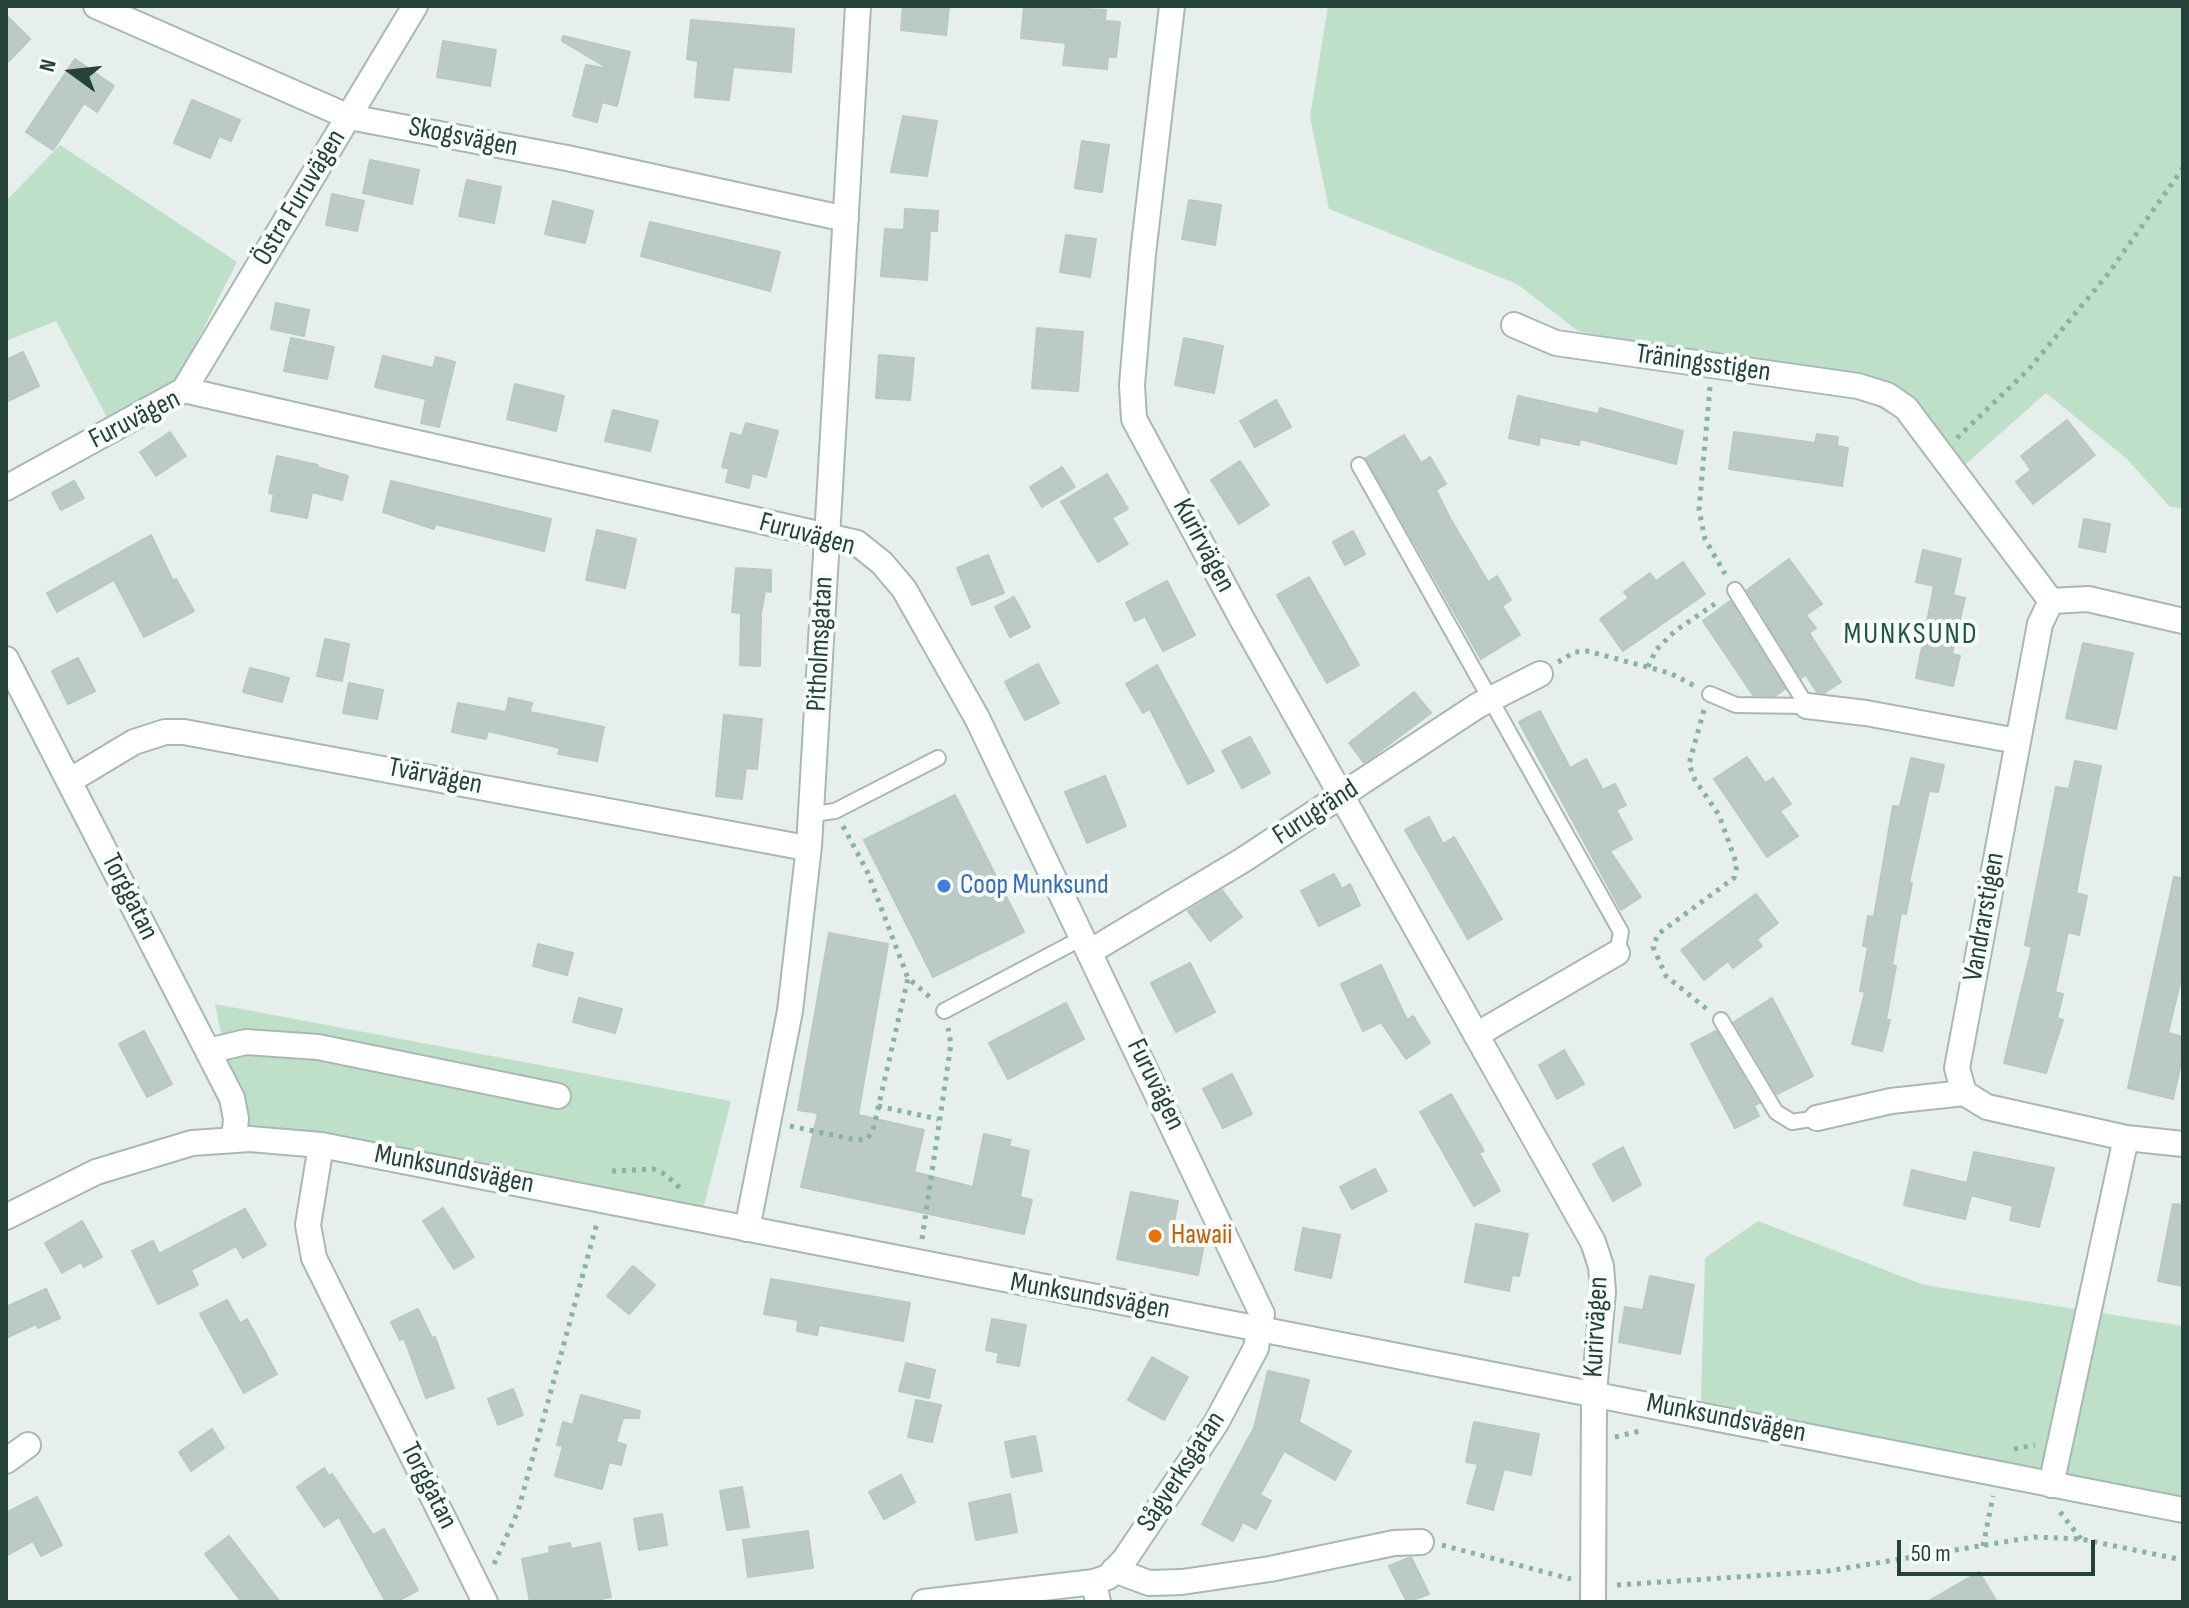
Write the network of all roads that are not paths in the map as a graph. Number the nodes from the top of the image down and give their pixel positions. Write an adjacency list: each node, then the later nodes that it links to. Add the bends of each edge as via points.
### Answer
1 (96, 6): 5 (street, Skogsvägen)
2 (415, 6): 5 (street, Östra Furuvägen)
3 (858, 6): 6 (street, Pitholmsgatan)
4 (1172, 6): 23 (street, Kurirvägen, via 1143,254 1132,410)
5 (349, 117): 6 (street, Skogsvägen); 8 (street, Östra Furuvägen)
6 (846, 219): 11 (street, Pitholmsgatan)
7 (1514, 325): 13 (street, Träningsstigen, via 1556,343 1858,386 1892,398 1906,408)
8 (184, 390): 10 (street, Furuvägen); 11 (street, Furuvägen)
9 (1359, 465): 18 (lane)
10 (6, 488)
11 (827, 536): 24 (street, Pitholmsgatan); 26 (street, Furuvägen, via 857,543 904,589 977,718)
12 (1735, 590): 19 (lane)
13 (2051, 601): 14 (street, via 2088,599); 20 (street, Vandrarstigen, via 2040,624)
14 (2183, 621)
15 (6, 659): 22 (street, Torggatan)
16 (1540, 674): 18 (street, Furugränd)
17 (1710, 694): 19 (lane, via 1736,705)
18 (1490, 699): 23 (street, Furugränd); 27 (lane, via 1621,932)
19 (1807, 706): 20 (street)
20 (2017, 741): 32 (street, Vandrarstigen, via 1957,1068)
21 (938, 758): 24 (lane)
22 (69, 781): 25 (street, Tvärvägen, via 134,742 184,732); 31 (street, Torggatan)
23 (1342, 797): 26 (street, Furugränd); 30 (street, Kurirvägen)
24 (824, 812): 25 (street, Pitholmsgatan)
25 (809, 846): 40 (street, Pitholmsgatan, via 794,983)
26 (1087, 944): 28 (lane); 41 (street, Furuvägen, via 1256,1299)
27 (1617, 953): 30 (street)
28 (944, 1011)
29 (1721, 1020): 34 (lane, via 1776,1112 1792,1122)
30 (1476, 1035): 42 (street, Kurirvägen, via 1593,1242 1601,1266)
31 (208, 1051): 33 (street, via 246,1042 318,1047); 36 (street, Torggatan, via 232,1098)
32 (1964, 1093): 34 (street, via 1891,1101); 35 (street, via 1987,1107)
33 (558, 1096)
34 (1817, 1118)
35 (2126, 1138): 37 (street); 45 (street)
36 (234, 1140): 38 (street, Munksundsvägen); 39 (street, Munksundsvägen, via 192,1143 96,1172)
37 (2183, 1144)
38 (321, 1145): 40 (street, Munksundsvägen); 50 (street, Torggatan, via 308,1225 311,1250)
39 (6, 1217)
40 (747, 1229): 41 (street, Munksundsvägen)
41 (1261, 1328): 42 (street, Munksundsvägen); 48 (street, Sågverksgatan, via 1250,1363 1216,1423)
42 (1594, 1393): 45 (street, Munksundsvägen); 49 (street, Kurirvägen)
43 (28, 1445): 44 (street)
44 (6, 1461)
45 (2052, 1496): 46 (street, Munksundsvägen)
46 (2183, 1510)
47 (1421, 1542): 48 (street, via 1182,1582)
48 (1102, 1585): 51 (street)
49 (1593, 1593)
50 (482, 1596)
51 (924, 1602)

